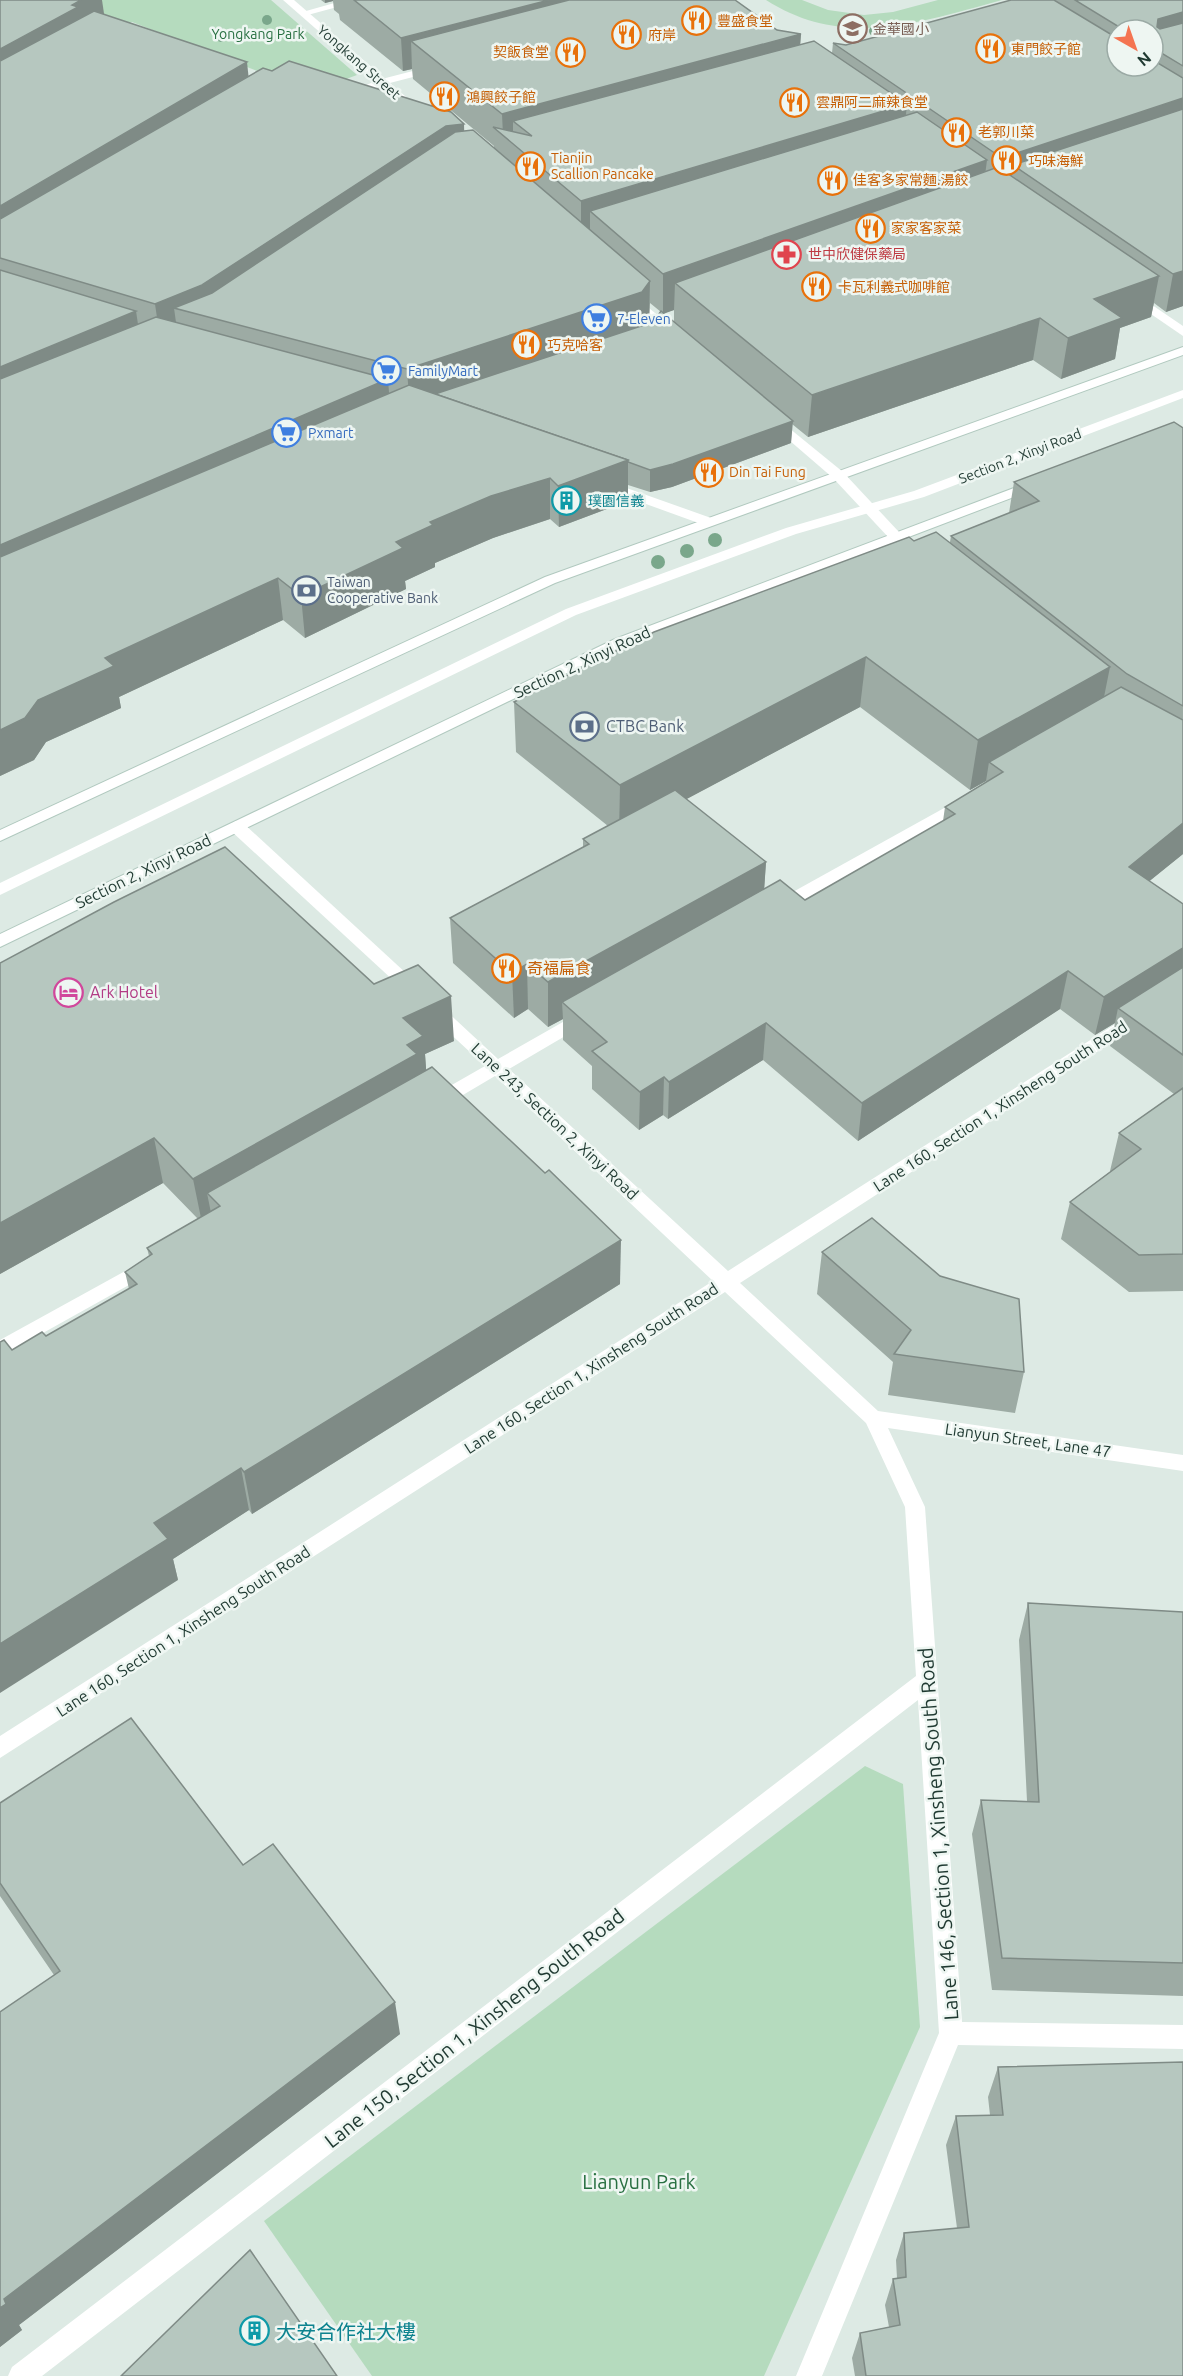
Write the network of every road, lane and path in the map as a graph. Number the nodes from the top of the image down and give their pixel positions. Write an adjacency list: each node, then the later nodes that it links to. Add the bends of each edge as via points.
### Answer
1 (288, 0): 3 (main road, Yongkang Street)
2 (358, 0): 3 (main road)
3 (304, 14): 5 (main road, Yongkang Street)
4 (450, 65): 5 (main road)
5 (382, 82): 6 (main road); 7 (main road, Yongkang Street)
6 (333, 100)
7 (428, 121)
8 (1124, 290): 10 (main road)
9 (626, 292): 11 (main road)
10 (1183, 332)
11 (683, 343)
12 (1183, 351): 15 (main road)
13 (1183, 394): 18 (main road, Section 2, Xinyi Road)
14 (767, 413): 15 (main road)
15 (838, 475): 18 (main road); 19 (main road)
16 (586, 478): 19 (main road)
17 (1049, 479): 20 (main road, Section 2, Xinyi Road)
18 (868, 510): 20 (main road); 25 (main road, Section 2, Xinyi Road, via 791,531 571,612)
19 (709, 522): 24 (main road, via 549,579)
20 (896, 537): 21 (main road); 23 (main road, Section 2, Xinyi Road, via 620,642)
21 (917, 560)
22 (980, 793): 26 (main road)
23 (236, 826): 27 (main road, Section 2, Xinyi Road); 30 (main road, Lane 243, Section 2, Xinyi Road)
24 (0, 836)
25 (0, 891)
26 (764, 915)
27 (0, 941)
28 (1153, 1008): 33 (main road, Lane 160, Section 1, Xinsheng South Road)
29 (600, 1009): 30 (main road)
30 (497, 1067): 31 (main road); 33 (main road, Lane 243, Section 2, Xinyi Road)
31 (425, 1108)
32 (166, 1255): 34 (main road)
33 (727, 1281): 35 (main road, Lane 243, Section 2, Xinyi Road); 38 (main road, Lane 160, Section 1, Xinsheng South Road)
34 (0, 1349)
35 (873, 1418): 36 (main road, Lianyun Street, Lane 47); 37 (main road, Lane 146, Section 1, Xinsheng South Road, via 915,1508)
36 (1183, 1463)
37 (927, 1680): 39 (main road, Lane 146, Section 1, Xinsheng South Road); 41 (main road, Lane 150, Section 1, Xinsheng South Road)
38 (0, 1748)
39 (951, 2033): 40 (main road); 42 (main road, Lane 146, Section 1, Xinsheng South Road)
40 (1183, 2037)
41 (21, 2376)
42 (809, 2376)

